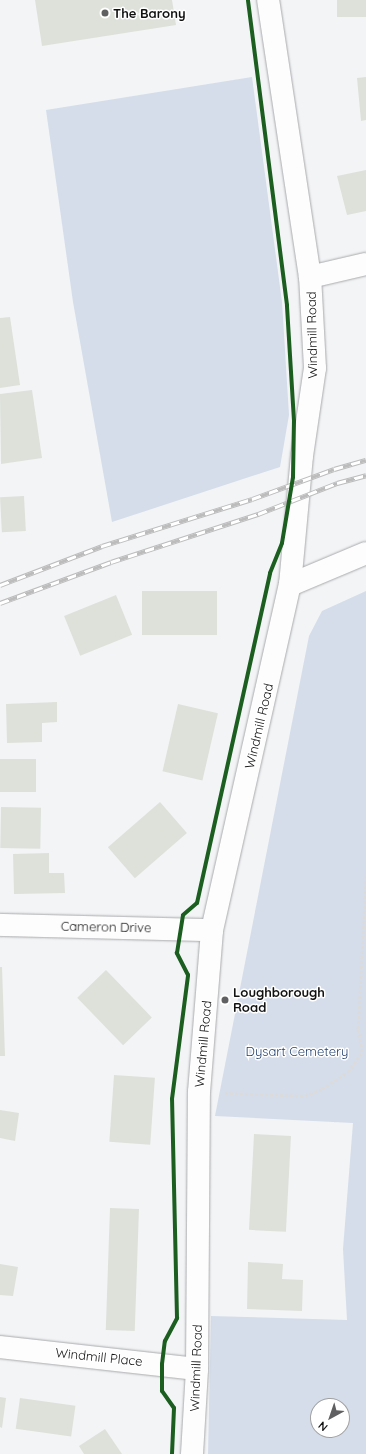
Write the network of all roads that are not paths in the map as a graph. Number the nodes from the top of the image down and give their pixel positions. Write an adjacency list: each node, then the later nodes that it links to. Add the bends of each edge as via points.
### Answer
1 (268, 0): 3 (main road, Windmill Road)
2 (366, 264): 3 (main road)
3 (310, 277): 5 (main road, Windmill Road, via 315,368 302,456)
4 (366, 553): 5 (main road)
5 (290, 585): 7 (main road, Windmill Road)
6 (0, 925): 7 (main road, Cameron Drive)
7 (212, 930): 9 (main road, Windmill Road, via 199,1092)
8 (0, 1347): 9 (main road, Windmill Place)
9 (197, 1369): 10 (main road, Windmill Road)
10 (192, 1454)

